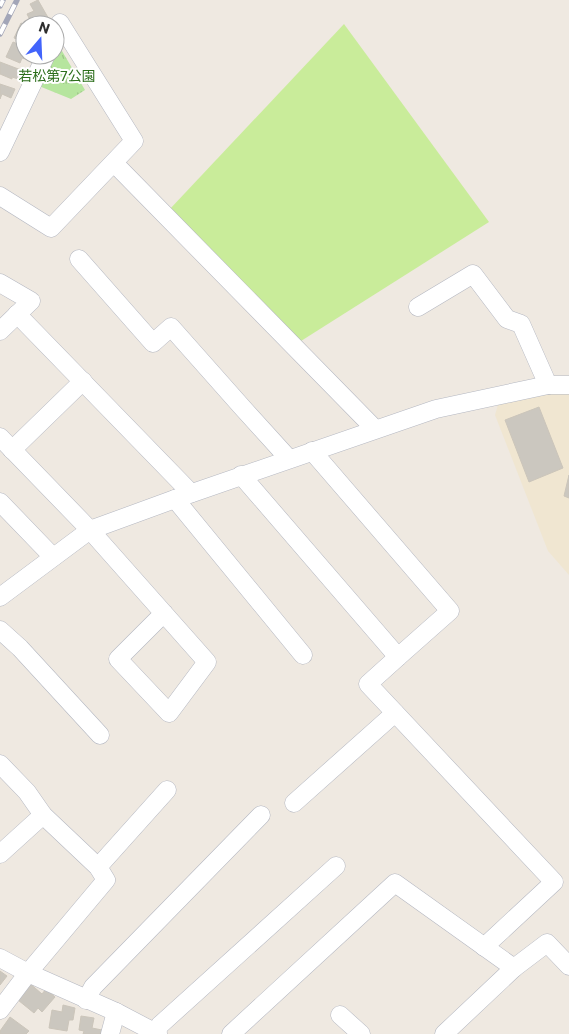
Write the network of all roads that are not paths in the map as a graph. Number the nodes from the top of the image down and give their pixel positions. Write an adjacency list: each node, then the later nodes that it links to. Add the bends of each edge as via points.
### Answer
1 (65, 31): 4 (street, via 134,141)
2 (41, 65): 3 (street)
3 (0, 152)
4 (114, 163): 5 (street, via 51,228); 14 (street)
5 (0, 196)
6 (79, 259): 18 (street, via 153,343 171,327)
7 (0, 283): 9 (street, via 31,301)
8 (418, 307): 12 (street, via 473,274 507,319 521,324)
9 (18, 314): 10 (street); 11 (street)
10 (0, 331)
11 (83, 382): 16 (street); 20 (street)
12 (548, 385): 13 (street); 14 (street, via 436,409)
13 (569, 385)
14 (375, 429): 17 (street)
15 (0, 437): 16 (street)
16 (12, 450): 22 (street)
17 (312, 452): 18 (street); 28 (street, via 450,611)
18 (289, 459): 19 (street)
19 (241, 475): 20 (street); 28 (street)
20 (183, 496): 22 (street); 27 (street)
21 (0, 502): 23 (street)
22 (90, 530): 23 (street); 25 (street)
23 (53, 557): 24 (street)
24 (0, 596)
25 (164, 613): 25 (street, via 207,662 169,713 118,659)
26 (0, 630): 30 (street)
27 (303, 655)
28 (398, 656): 29 (street, via 368,684)
29 (395, 713): 33 (street); 39 (street, via 554,882)
30 (100, 735)
31 (0, 764): 34 (street, via 27,792)
32 (167, 790): 38 (street)
33 (294, 803)
34 (43, 815): 36 (street); 38 (street)
35 (260, 815): 44 (street, via 93,987)
36 (0, 854)
37 (336, 866): 48 (street, via 160,1025)
38 (98, 867): 43 (street, via 106,880)
39 (484, 947): 42 (street); 50 (street, via 395,883)
40 (0, 958): 43 (street)
41 (569, 966): 42 (street, via 547,943)
42 (514, 968): 52 (street)
43 (28, 973): 44 (street); 45 (street)
44 (86, 1000): 46 (street)
45 (0, 1010)
46 (116, 1012): 48 (street); 49 (street)
47 (340, 1015): 51 (street)
48 (157, 1033)
49 (110, 1034)
50 (231, 1034)
51 (361, 1034)
52 (444, 1034)

